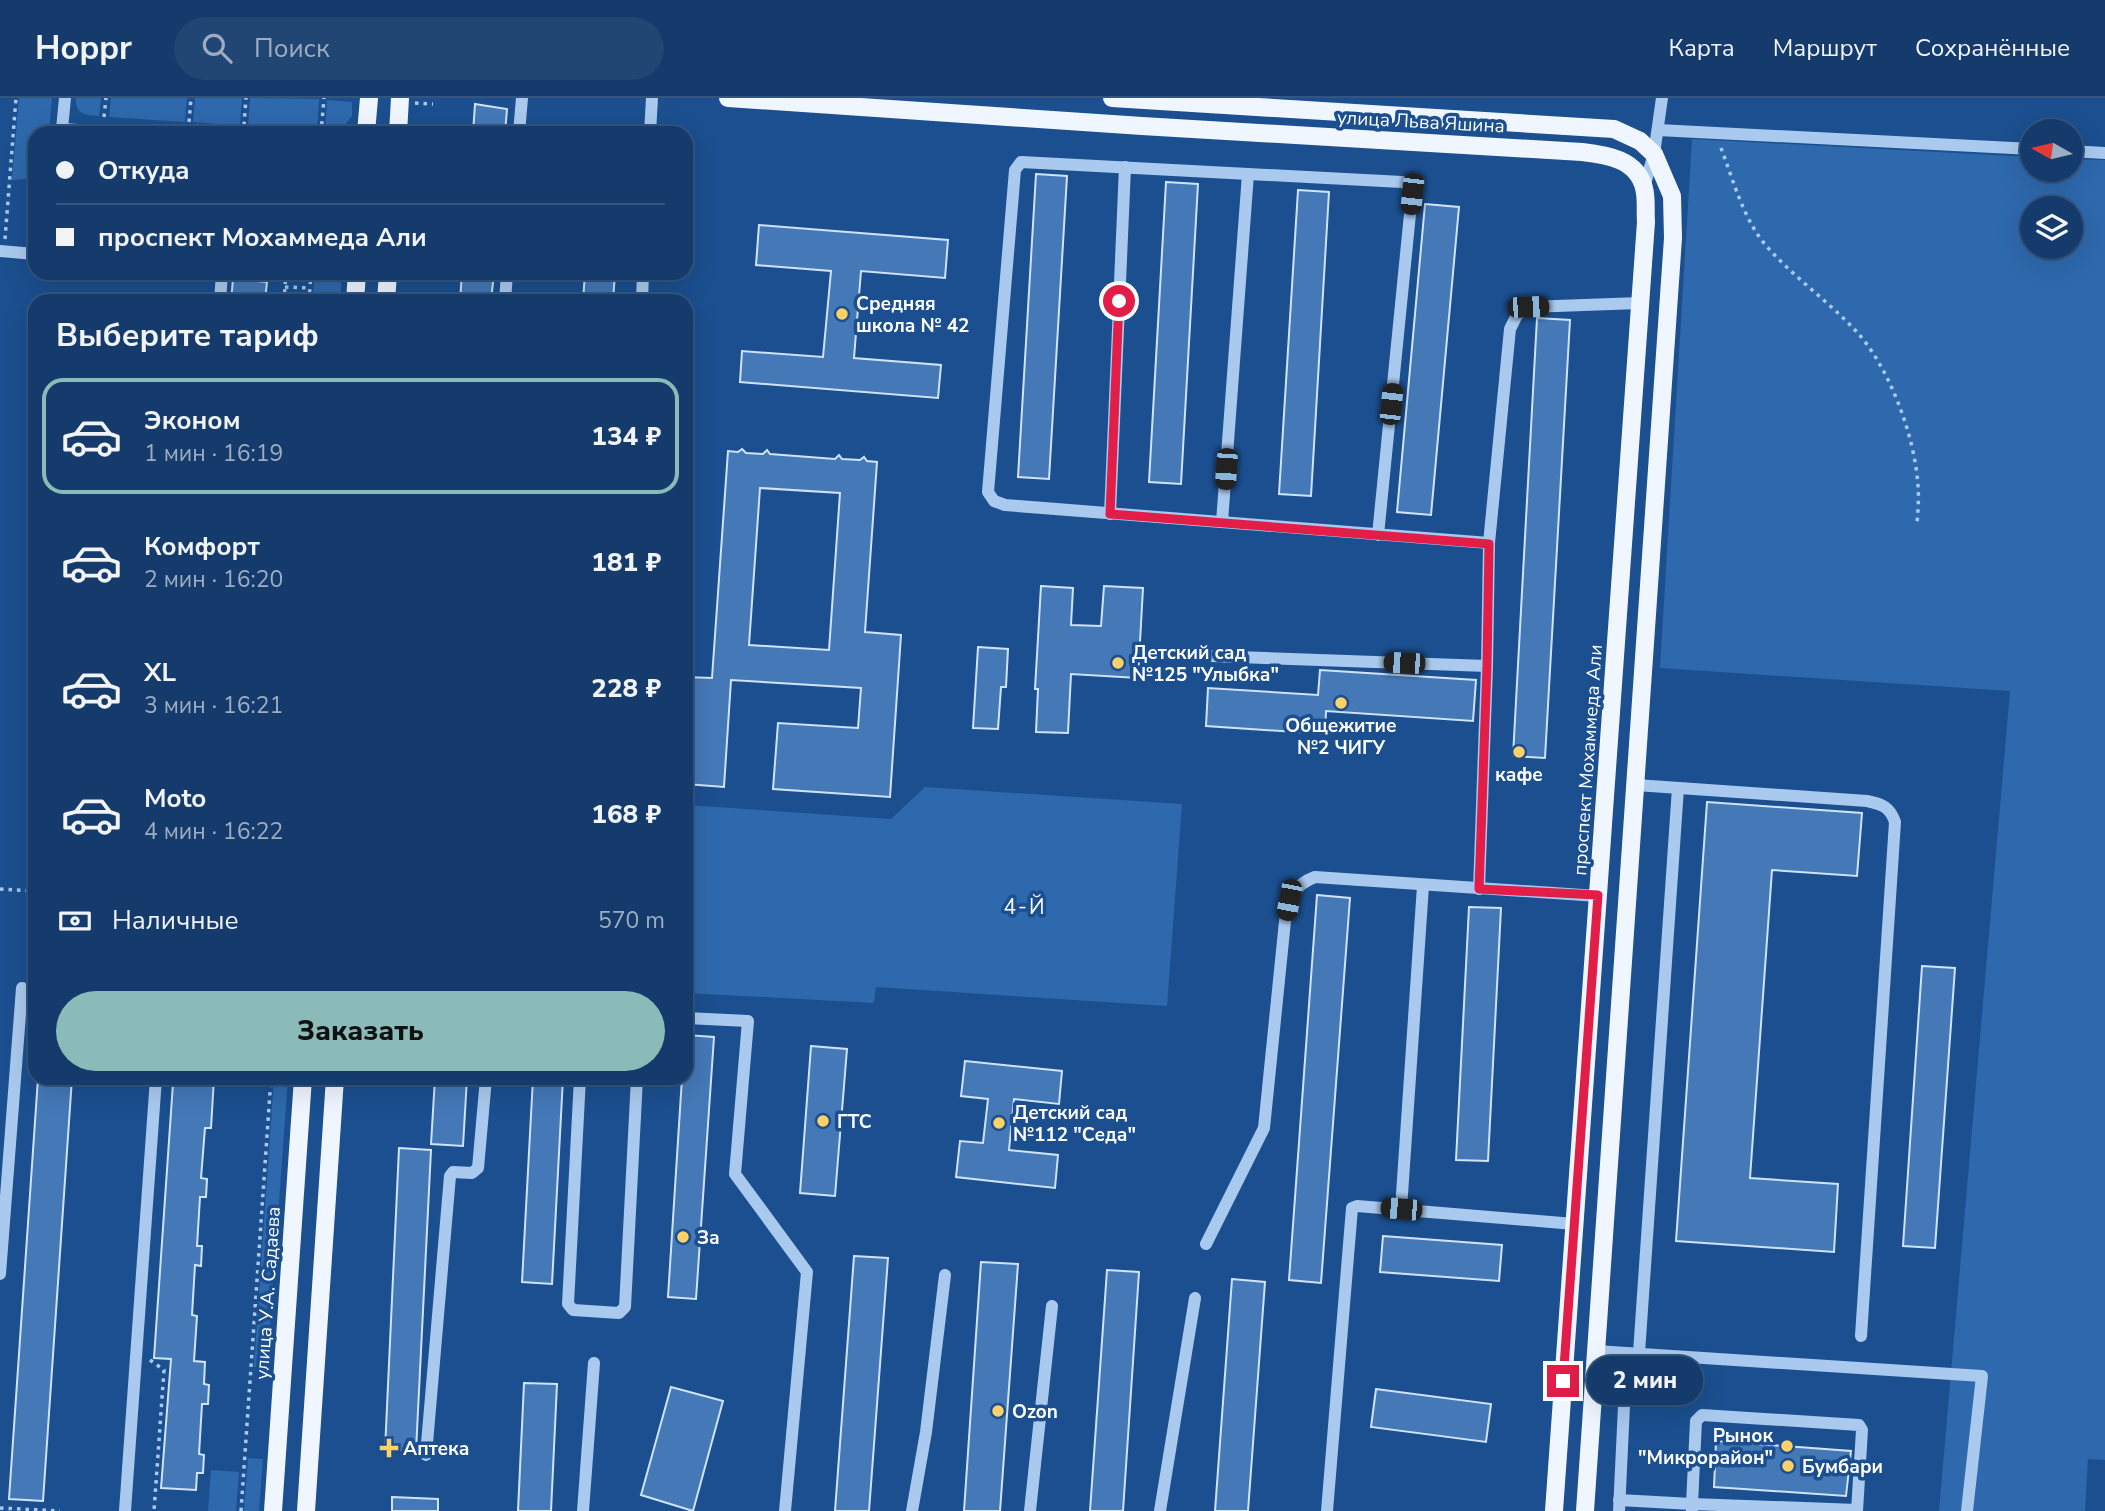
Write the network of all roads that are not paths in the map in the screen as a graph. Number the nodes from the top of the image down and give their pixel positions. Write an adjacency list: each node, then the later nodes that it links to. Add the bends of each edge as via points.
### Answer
1 (65, 98): 12 (street)
2 (369, 98): 13 (main road)
3 (400, 98): 14 (main road)
4 (522, 98): 15 (street)
5 (652, 98): 16 (street)
6 (728, 98): 18 (main road, улица Льва Яшина)
7 (1112, 98): 9 (main road, улица Льва Яшина)
8 (1662, 98): 17 (street)
9 (1189, 100): 10 (main road, улица Льва Яшина)
10 (1286, 103): 11 (main road, улица Льва Яшина)
11 (1323, 104): 18 (main road); 22 (main road, улица Льва Яшина, via 1614,129 1640,141)
12 (62, 126)
13 (367, 126)
14 (398, 126)
15 (520, 126)
16 (650, 126)
17 (1658, 130): 19 (street); 22 (street)
18 (1322, 136): 25 (main road, улица Льва Яшина, via 1609,155 1624,160)
19 (2020, 148)
20 (2083, 152): 21 (street)
21 (2105, 153)
22 (1654, 154): 25 (street); 35 (main road, via 1672,196 1673,238)
23 (1125, 167): 24 (street); 29 (street); 29 (street, via 1021,162 1015,170 988,492 994,501 1005,505)
24 (1248, 174): 30 (street); 31 (street, via 1409,185 1412,194)
25 (1644, 187): 28 (main road, проспект Мохаммеда Али)
26 (2, 251): 27 (street)
27 (28, 253)
28 (1640, 303): 32 (street, via 1528,307 1517,316 1510,329); 39 (main road, проспект Мохаммеда Али)
29 (1110, 514): 30 (street)
30 (1222, 522): 31 (street)
31 (1378, 535): 32 (street)
32 (1489, 544): 34 (street)
33 (1211, 656): 34 (street)
34 (1487, 666): 38 (street)
35 (1636, 785): 36 (street); 56 (main road)
36 (1678, 788): 55 (street, via 1867,801 1892,811 1895,822); 57 (street)
37 (1423, 886): 38 (street); 48 (street); 50 (street, via 1315,877 1294,890 1285,921 1264,1128)
38 (1479, 889): 39 (street)
39 (1598, 895): 49 (main road, проспект Мохаммеда Али)
40 (22, 988): 51 (street)
41 (693, 1018): 68 (street, via 748,1021 735,1174 807,1272)
42 (155, 1085): 64 (street)
43 (303, 1085): 65 (main road, улица У.А. Садаева)
44 (335, 1085): 66 (main road)
45 (485, 1085): 60 (street, via 478,1168 450,1176)
46 (580, 1085): 47 (street, via 568,1304 573,1310 619,1313 625,1307)
47 (637, 1085)
48 (1401, 1209): 49 (street); 72 (street, via 1357,1206 1351,1210)
49 (1574, 1224): 73 (main road, проспект Мохаммеда Али)
50 (1206, 1244)
51 (0, 1273)
52 (945, 1275): 69 (street)
53 (1195, 1297): 71 (street)
54 (1052, 1306): 70 (street)
55 (1861, 1336)
56 (1596, 1350): 57 (street); 59 (main road)
57 (1639, 1353): 75 (street, via 1982,1376)
58 (594, 1363): 67 (street)
59 (1594, 1377): 61 (street, via 1620,1379 1625,1385); 74 (main road)
60 (426, 1455)
61 (1619, 1505): 62 (street)
62 (1692, 1507): 63 (street); 63 (street, via 1696,1421 1702,1415 1859,1425)
63 (1857, 1510)
64 (125, 1511)
65 (273, 1511)
66 (306, 1511)
67 (583, 1511)
68 (785, 1511)
69 (912, 1511)
70 (1030, 1511)
71 (1160, 1511)
72 (1327, 1511)
73 (1554, 1511)
74 (1585, 1511)
75 (1967, 1511)

